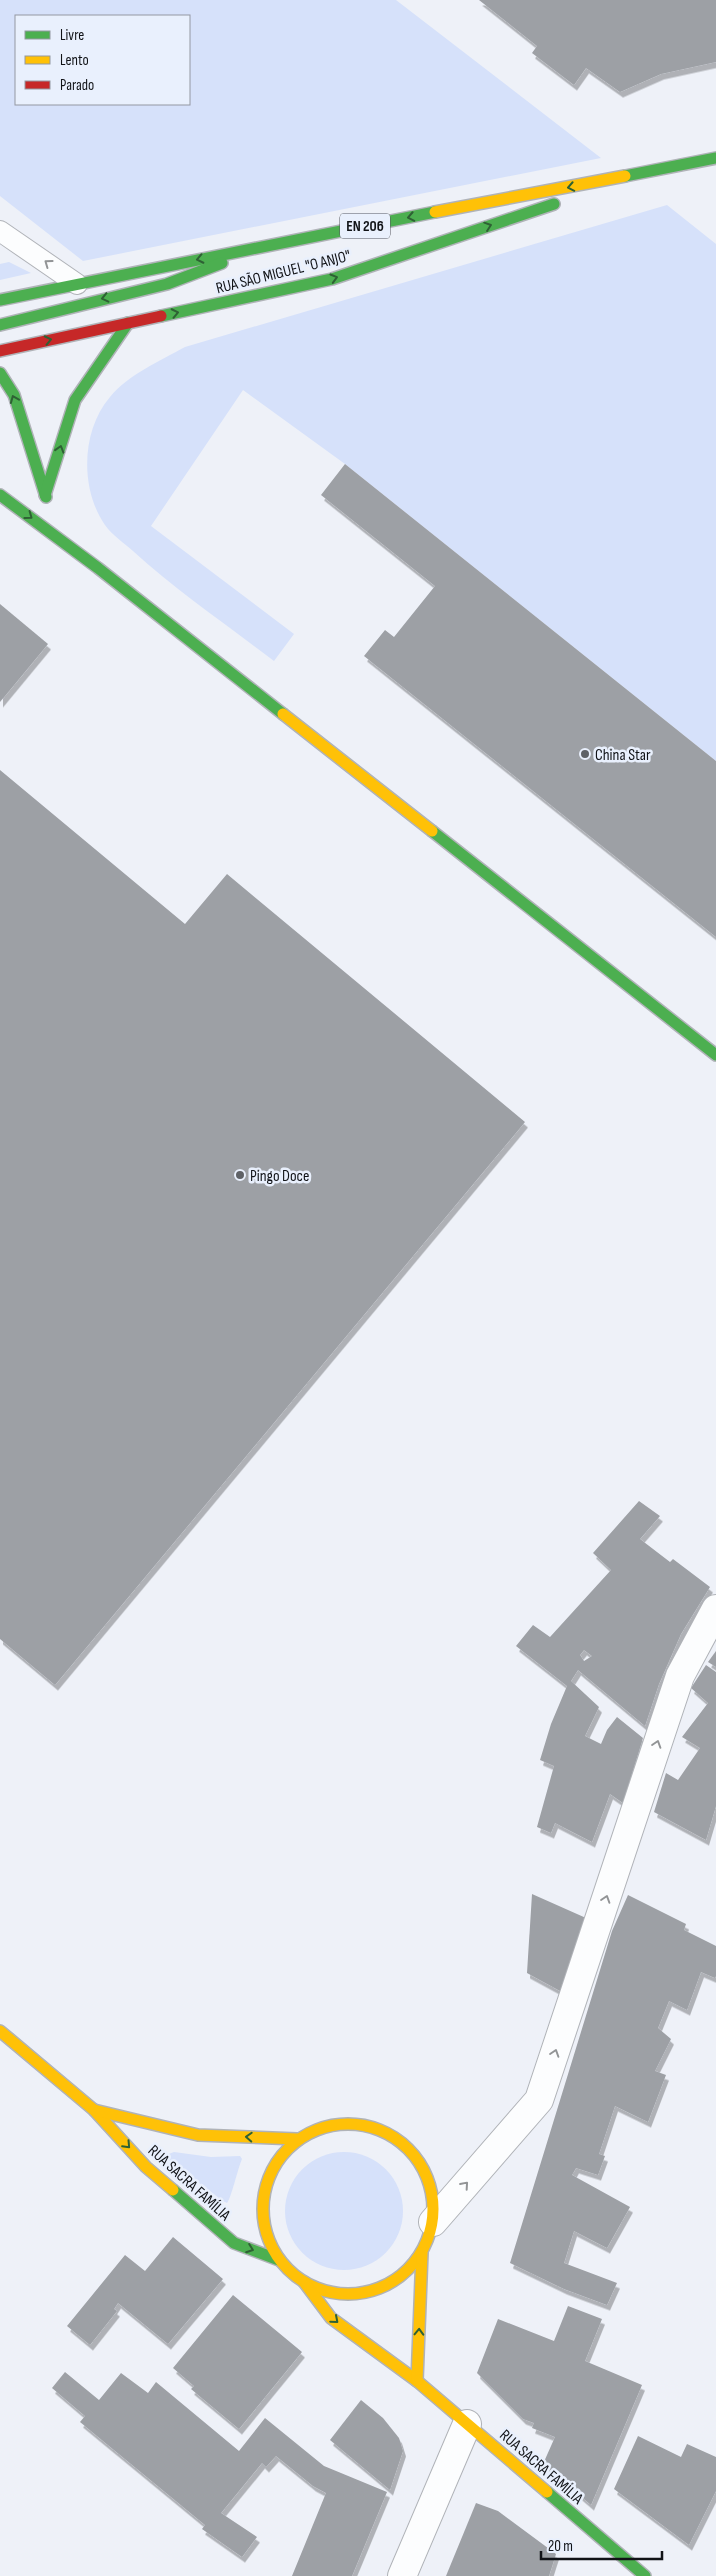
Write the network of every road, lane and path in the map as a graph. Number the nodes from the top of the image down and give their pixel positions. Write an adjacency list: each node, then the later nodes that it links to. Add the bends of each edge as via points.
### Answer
1 (716, 158): 2 (street, RUA SÃO MIGUEL "O ANJO" / EN 206)
2 (653, 171): 5 (street, RUA SÃO MIGUEL "O ANJO" / EN 206, one-way to 5); 8 (street, RUA SÃO MIGUEL "O ANJO" / EN 206, one-way to 2, via 332,279)
3 (0, 231): 4 (lane)
4 (10, 245): 6 (lane, one-way to 4)
5 (268, 245): 6 (street, RUA SÃO MIGUEL "O ANJO" / EN 206, one-way to 6); 9 (street, RUA SÃO MIGUEL "O ANJO", one-way to 9, via 167,284)
6 (77, 284): 7 (street, RUA SÃO MIGUEL "O ANJO" / EN 206)
7 (0, 300)
8 (128, 323): 10 (street, RUA SÃO MIGUEL "O ANJO" / EN 206, one-way to 8); 13 (street, one-way to 8, via 75,400)
9 (0, 324)
10 (0, 351)
11 (0, 373): 13 (street, one-way to 11, via 14,395)
12 (0, 495): 14 (street, one-way to 14)
13 (45, 495): 14 (street)
14 (58, 537): 15 (street)
15 (716, 1055)
16 (716, 1609): 20 (street, one-way to 16, via 539,2100 680,1676)
17 (0, 2031): 18 (street, RUA SACRA FAMÍLIA)
18 (94, 2110): 19 (street, RUA SACRA FAMÍLIA, one-way to 18, via 198,2135); 22 (street, RUA SACRA FAMÍLIA, one-way to 22, via 146,2167 234,2243)
19 (297, 2139): 20 (street, via 323,2127 352,2123 380,2129 405,2144 423,2166 433,2193); 22 (street, via 278,2158 266,2182 262,2209 267,2235)
20 (433, 2222): 21 (street, via 430,2238)
21 (422, 2253): 23 (street, via 405,2274 382,2288 356,2294 329,2292); 24 (street, one-way to 21)
22 (279, 2260): 23 (street)
23 (304, 2282): 24 (street, RUA SACRA FAMÍLIA, one-way to 24, via 331,2318)
24 (417, 2381): 25 (street, RUA SACRA FAMÍLIA)
25 (468, 2424): 26 (street); 27 (street, RUA SACRA FAMÍLIA)
26 (402, 2576)
27 (645, 2576)

